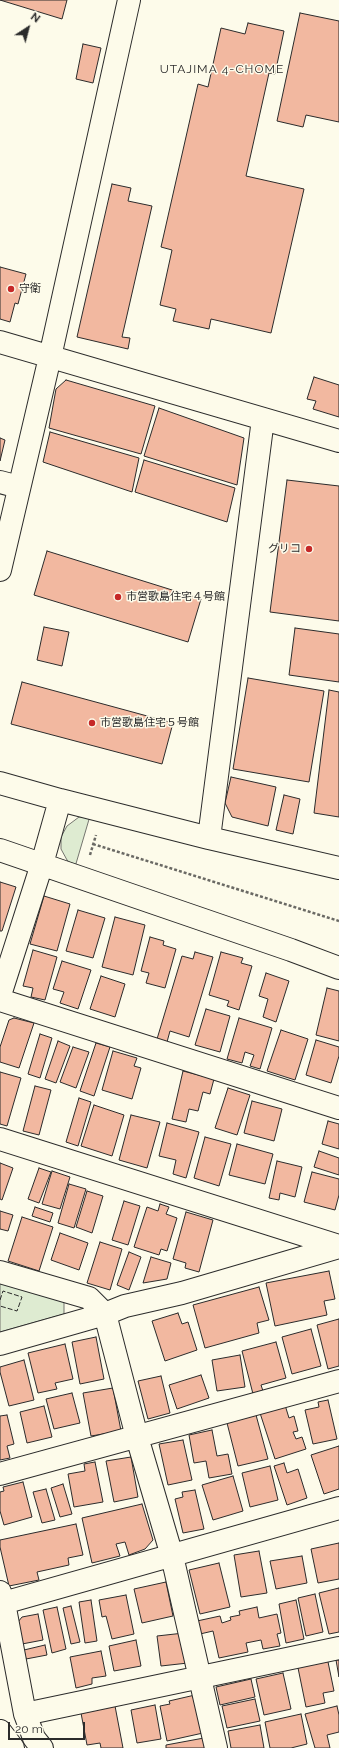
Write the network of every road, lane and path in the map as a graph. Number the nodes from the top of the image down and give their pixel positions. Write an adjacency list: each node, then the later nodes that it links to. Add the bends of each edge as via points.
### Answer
1 (129, 0): 3 (main road)
2 (0, 342): 3 (main road)
3 (50, 357): 4 (main road); 6 (main road)
4 (263, 419): 5 (main road); 11 (main road)
5 (339, 441)
6 (10, 484): 7 (main road)
7 (0, 570)
8 (0, 783): 9 (main road)
9 (60, 800): 10 (main road); 15 (main road)
10 (103, 811): 11 (main road); 12 (path)
11 (209, 838): 16 (main road)
12 (93, 844): 14 (path); 17 (path)
13 (0, 850): 15 (main road)
14 (89, 856)
15 (42, 864): 18 (main road); 19 (main road)
16 (339, 868)
17 (339, 921)
18 (339, 968)
19 (0, 995)
20 (0, 1000): 21 (main road)
21 (339, 1108)
22 (0, 1139): 23 (main road)
23 (339, 1247): 25 (main road)
24 (0, 1272): 25 (main road, via 88,1298)
25 (105, 1314): 26 (main road); 28 (main road)
26 (0, 1344)
27 (339, 1381): 28 (main road)
28 (137, 1437): 29 (main road); 31 (main road)
29 (0, 1474)
30 (339, 1508): 31 (main road)
31 (172, 1556): 32 (main road); 34 (main road)
32 (1, 1600): 35 (main road)
33 (339, 1648): 34 (main road)
34 (201, 1678): 35 (main road); 39 (main road)
35 (25, 1714): 38 (main road, via 34,1738)
36 (0, 1731): 37 (main road)
37 (13, 1748)
38 (42, 1748)
39 (216, 1748)

